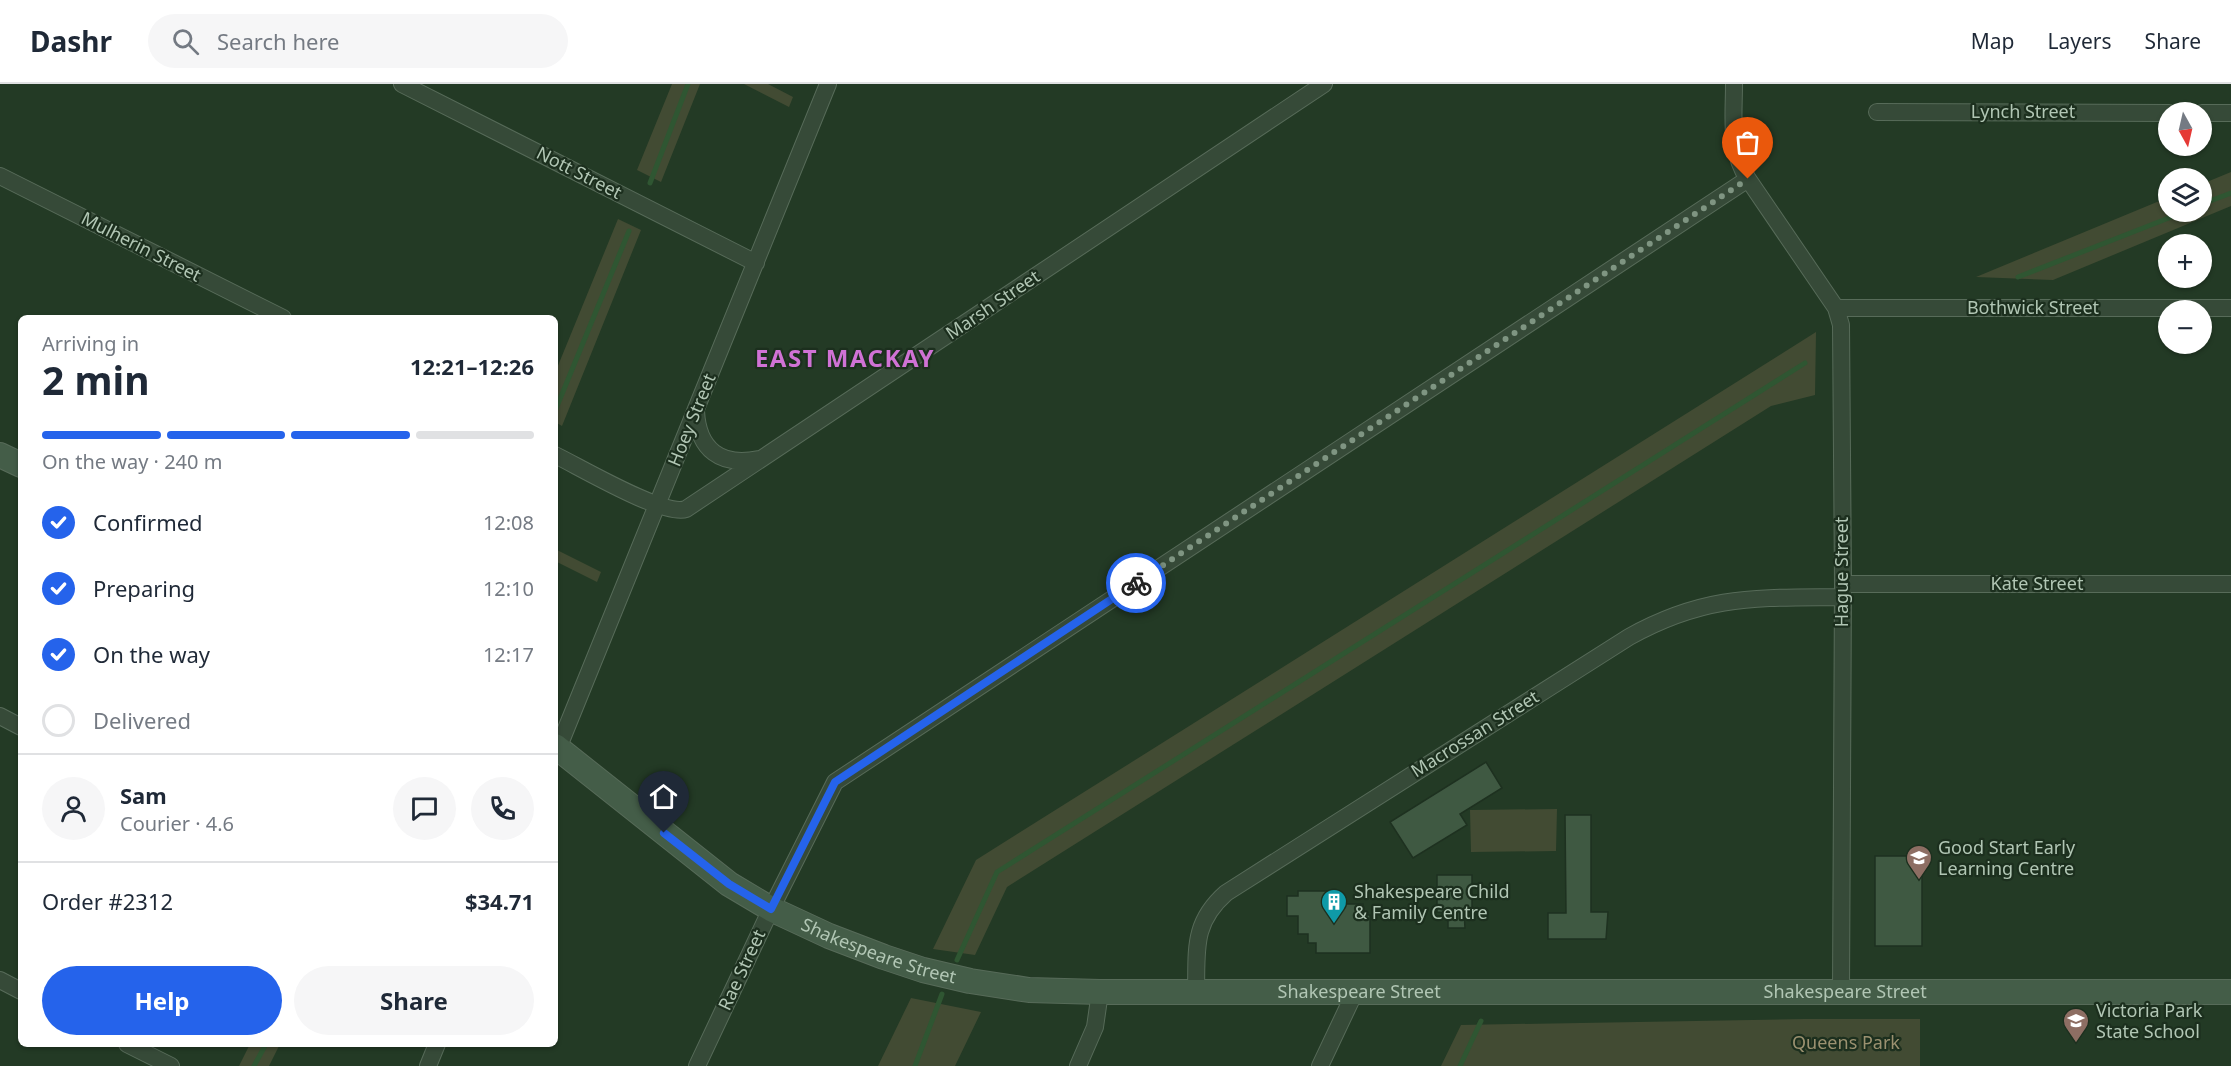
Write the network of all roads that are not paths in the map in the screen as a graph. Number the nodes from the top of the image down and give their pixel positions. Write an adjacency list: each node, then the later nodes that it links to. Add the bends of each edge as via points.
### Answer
1 (402, 84): 11 (street, Nott Street)
2 (828, 84): 11 (street, Hoey Street)
3 (1324, 84): 18 (street, Marsh Street)
4 (1734, 84): 10 (street, via 1735,148)
5 (1877, 112): 6 (street, Lynch Street)
6 (2158, 113)
7 (2212, 113): 8 (street)
8 (2231, 114)
9 (0, 176): 14 (street, Mulherin Street)
10 (1748, 179): 12 (street, Hague Street); 27 (street, Rae Street, via 835,782)
11 (756, 263): 15 (street, Hoey Street)
12 (1836, 308): 13 (street, Bothwick Street); 22 (street, Hague Street, via 1841,335)
13 (2231, 308)
14 (277, 315)
15 (696, 410): 18 (street, via 701,438 717,456 742,461); 20 (street, Hoey Street)
16 (0, 455): 19 (street)
17 (558, 456): 20 (street)
18 (767, 456): 20 (street, Marsh Street, via 684,510)
19 (18, 464)
20 (657, 506): 25 (street, Hoey Street)
21 (2231, 584): 22 (street, Kate Street)
22 (1843, 590): 31 (street, Macrossan Street, via 1728,600 1678,613 1629,636 1226,893 1209,911 1201,927); 33 (street, Hague Street)
23 (0, 716): 24 (street)
24 (18, 725)
25 (558, 745)
26 (558, 752): 27 (street, Shakespeare Street, via 717,875)
27 (771, 909): 30 (street, Shakespeare Street, via 856,947 923,970 1029,990); 39 (street, Rae Street)
28 (0, 980): 29 (street)
29 (18, 989)
30 (1100, 992): 31 (street, Shakespeare Street); 40 (street, via 1095,1028)
31 (1196, 992): 32 (street, Shakespeare Street)
32 (1355, 992): 33 (street, Shakespeare Street); 41 (street)
33 (1841, 992): 34 (street, Shakespeare Street)
34 (2231, 992)
35 (133, 1047): 37 (street)
36 (436, 1047): 38 (street)
37 (171, 1066)
38 (428, 1066)
39 (697, 1066)
40 (1078, 1066)
41 (1320, 1066)

